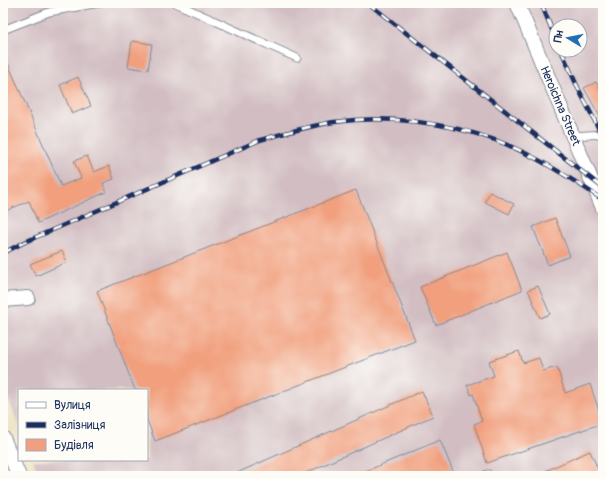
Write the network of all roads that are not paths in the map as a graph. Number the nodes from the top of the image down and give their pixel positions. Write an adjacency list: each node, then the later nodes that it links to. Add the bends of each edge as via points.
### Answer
1 (99, 3): 4 (lane, via 49,12)
2 (175, 3): 5 (lane)
3 (517, 3): 7 (street, Heroichna Street)
4 (3, 30)
5 (297, 58)
6 (603, 134): 7 (lane)
7 (573, 136): 8 (street, Heroichna Street)
8 (603, 208)
9 (28, 298): 10 (street)
10 (3, 300)
11 (4, 443): 12 (street)
12 (19, 476)
13 (483, 476): 14 (lane)
14 (488, 476)

